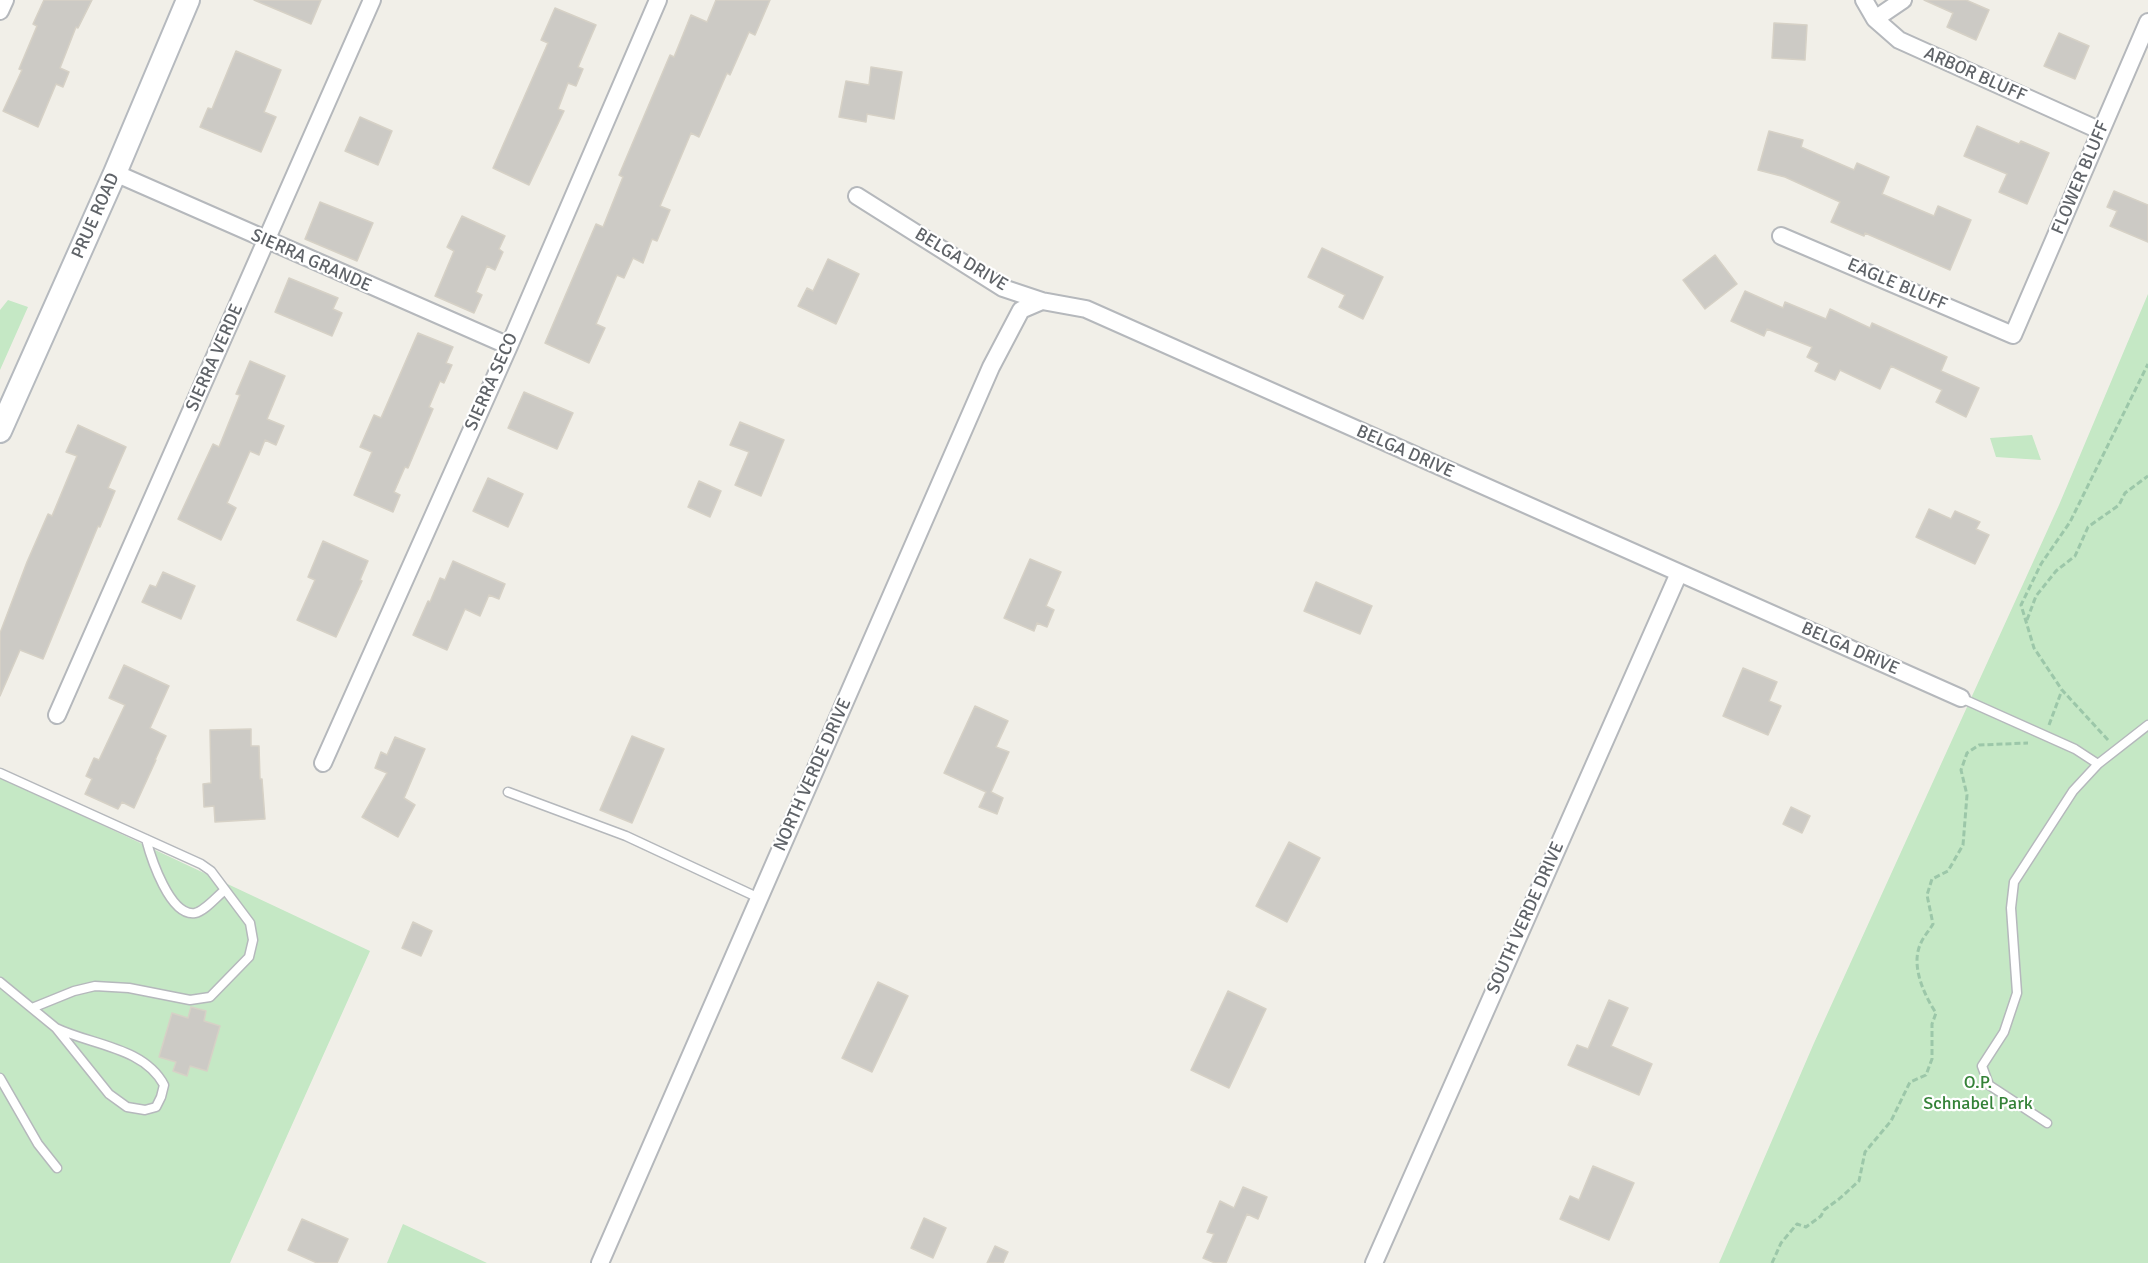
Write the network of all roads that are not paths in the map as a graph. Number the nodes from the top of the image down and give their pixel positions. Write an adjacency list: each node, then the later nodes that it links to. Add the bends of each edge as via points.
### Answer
1 (5, 0): 7 (street)
2 (188, 0): 11 (main road, PRUE ROAD)
3 (372, 0): 14 (street, SIERRA VERDE)
4 (658, 0): 17 (street, SIERRA SECO)
5 (1864, 0): 8 (street, ARBOR BLUFF)
6 (1903, 0): 8 (street)
7 (0, 11)
8 (1875, 19): 10 (street, ARBOR BLUFF, via 1899,40 1928,55)
9 (2148, 22): 10 (street, FLOWER BLUFF)
10 (2101, 131): 16 (street, FLOWER BLUFF)
11 (115, 173): 14 (street, SIERRA GRANDE); 18 (main road, PRUE ROAD)
12 (857, 196): 15 (street, BELGA DRIVE, via 1003,288)
13 (1781, 236): 16 (street, EAGLE BLUFF)
14 (266, 241): 17 (street, SIERRA GRANDE); 21 (street, SIERRA VERDE)
15 (1042, 302): 19 (street, BELGA DRIVE, via 1086,309); 29 (street, NORTH VERDE DRIVE, via 1021,310 991,368)
16 (2013, 335)
17 (508, 346): 23 (street, SIERRA SECO)
18 (0, 431)
19 (1679, 573): 20 (street, BELGA DRIVE); 37 (street, SOUTH VERDE DRIVE)
20 (1961, 698): 24 (lane, via 2075,749)
21 (57, 715)
22 (2148, 725): 24 (lane)
23 (323, 763)
24 (2098, 764): 34 (lane, via 2073,790 2014,882 2011,908 2017,993 2004,1032 1982,1066 1989,1085)
25 (0, 773): 27 (lane)
26 (508, 792): 29 (lane, via 626,836)
27 (146, 839): 28 (lane, via 201,864); 28 (lane, via 161,881 175,904 187,913 198,912)
28 (225, 890): 31 (lane, via 250,923 253,940 249,957 210,998 190,1000 95,986)
29 (759, 898): 36 (street, NORTH VERDE DRIVE)
30 (0, 982): 31 (lane)
31 (32, 1008): 32 (lane)
32 (56, 1028): 32 (lane, via 133,1056 158,1073 164,1085 156,1107 127,1107 110,1094)
33 (0, 1078): 35 (lane, via 38,1144)
34 (2047, 1123)
35 (57, 1168)
36 (600, 1263)
37 (1374, 1263)

